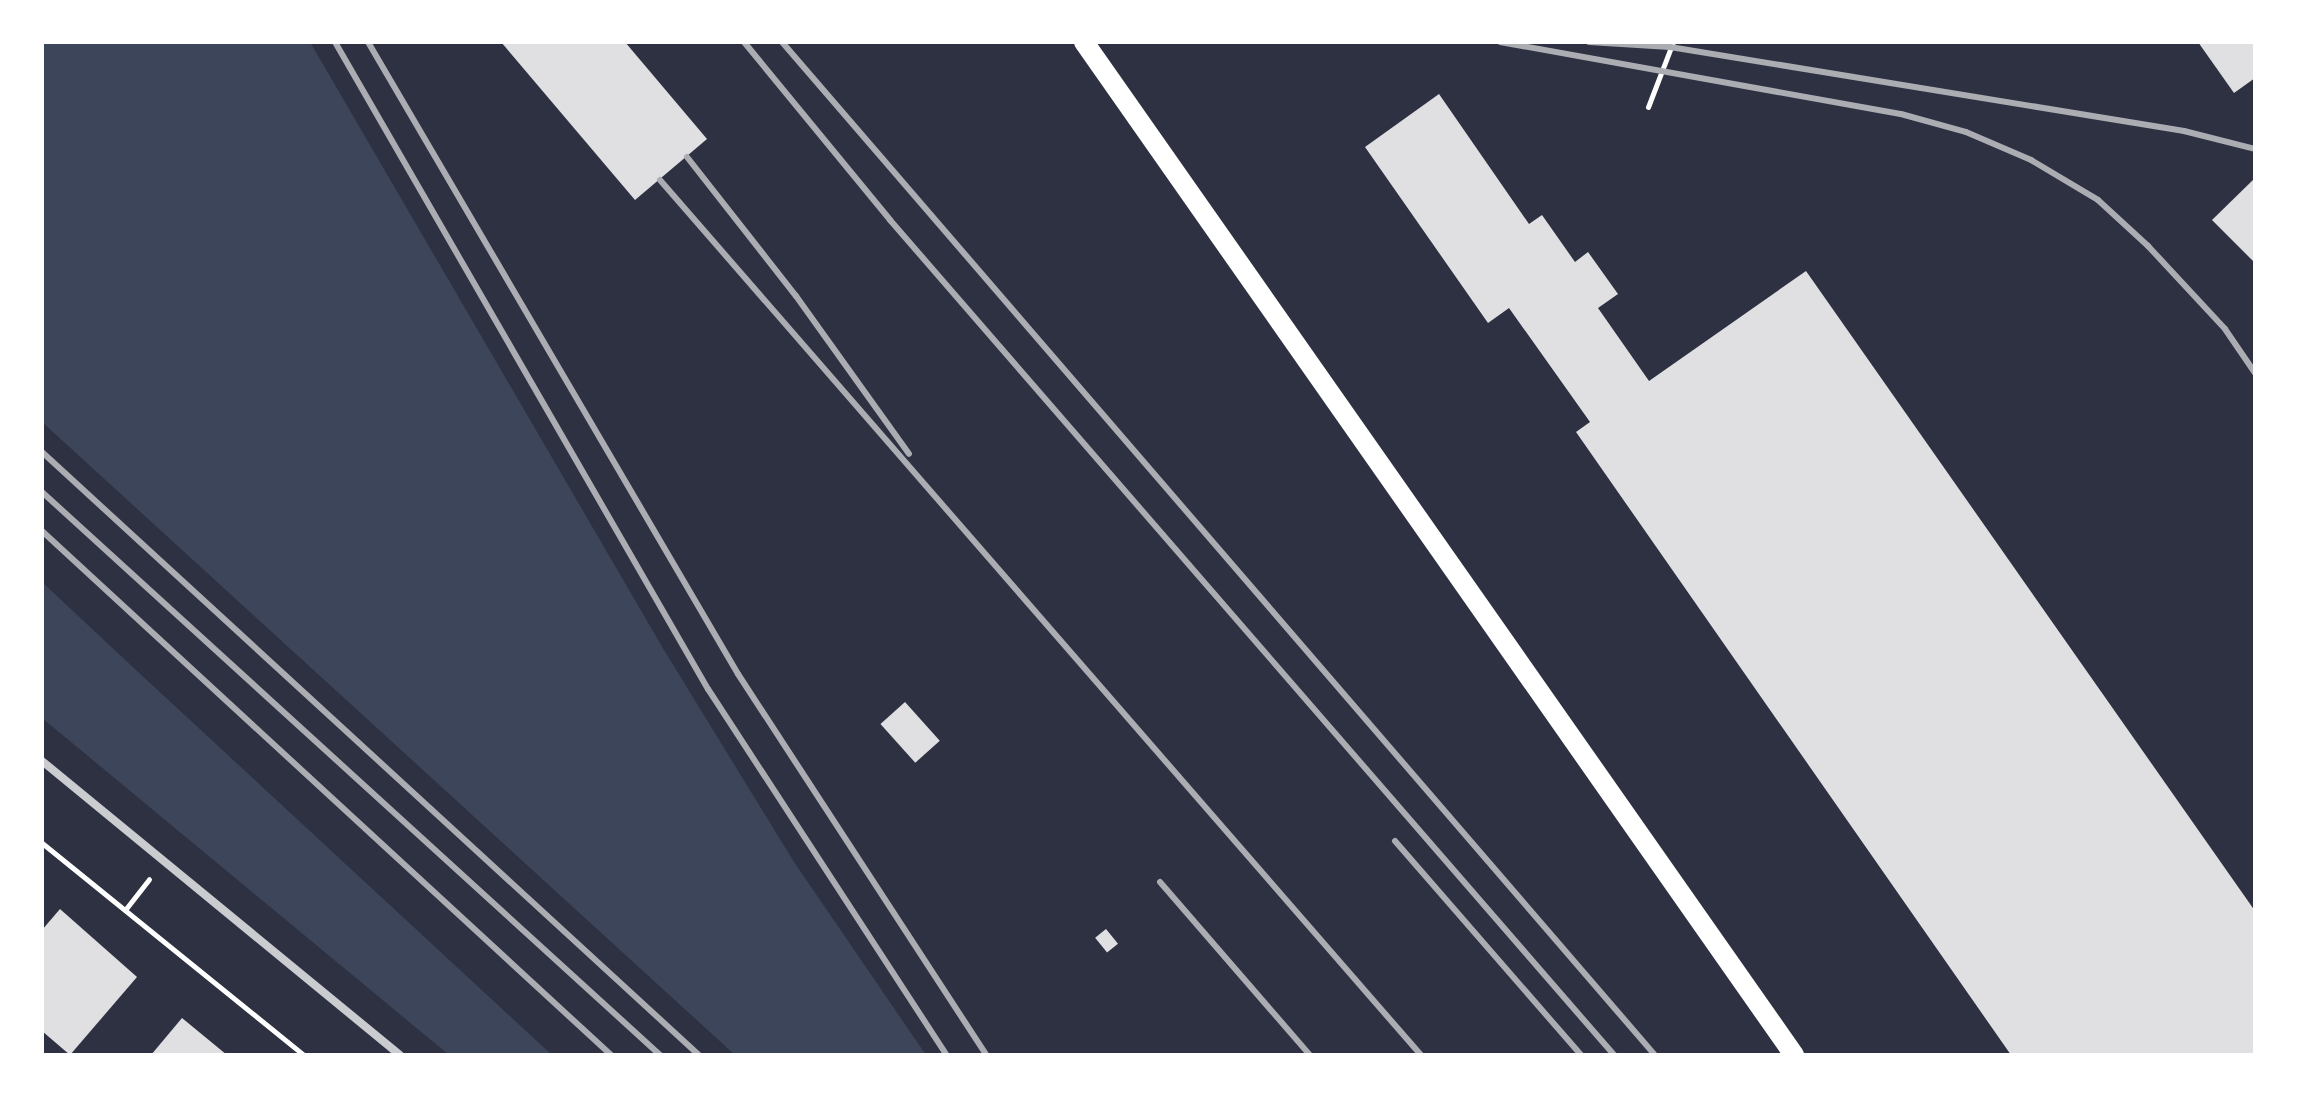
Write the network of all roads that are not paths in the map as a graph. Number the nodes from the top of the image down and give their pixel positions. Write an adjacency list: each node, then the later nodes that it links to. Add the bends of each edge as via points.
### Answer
1 (1084, 42): 4 (main road)
2 (42, 761): 3 (street)
3 (400, 1055)
4 (1794, 1055)

